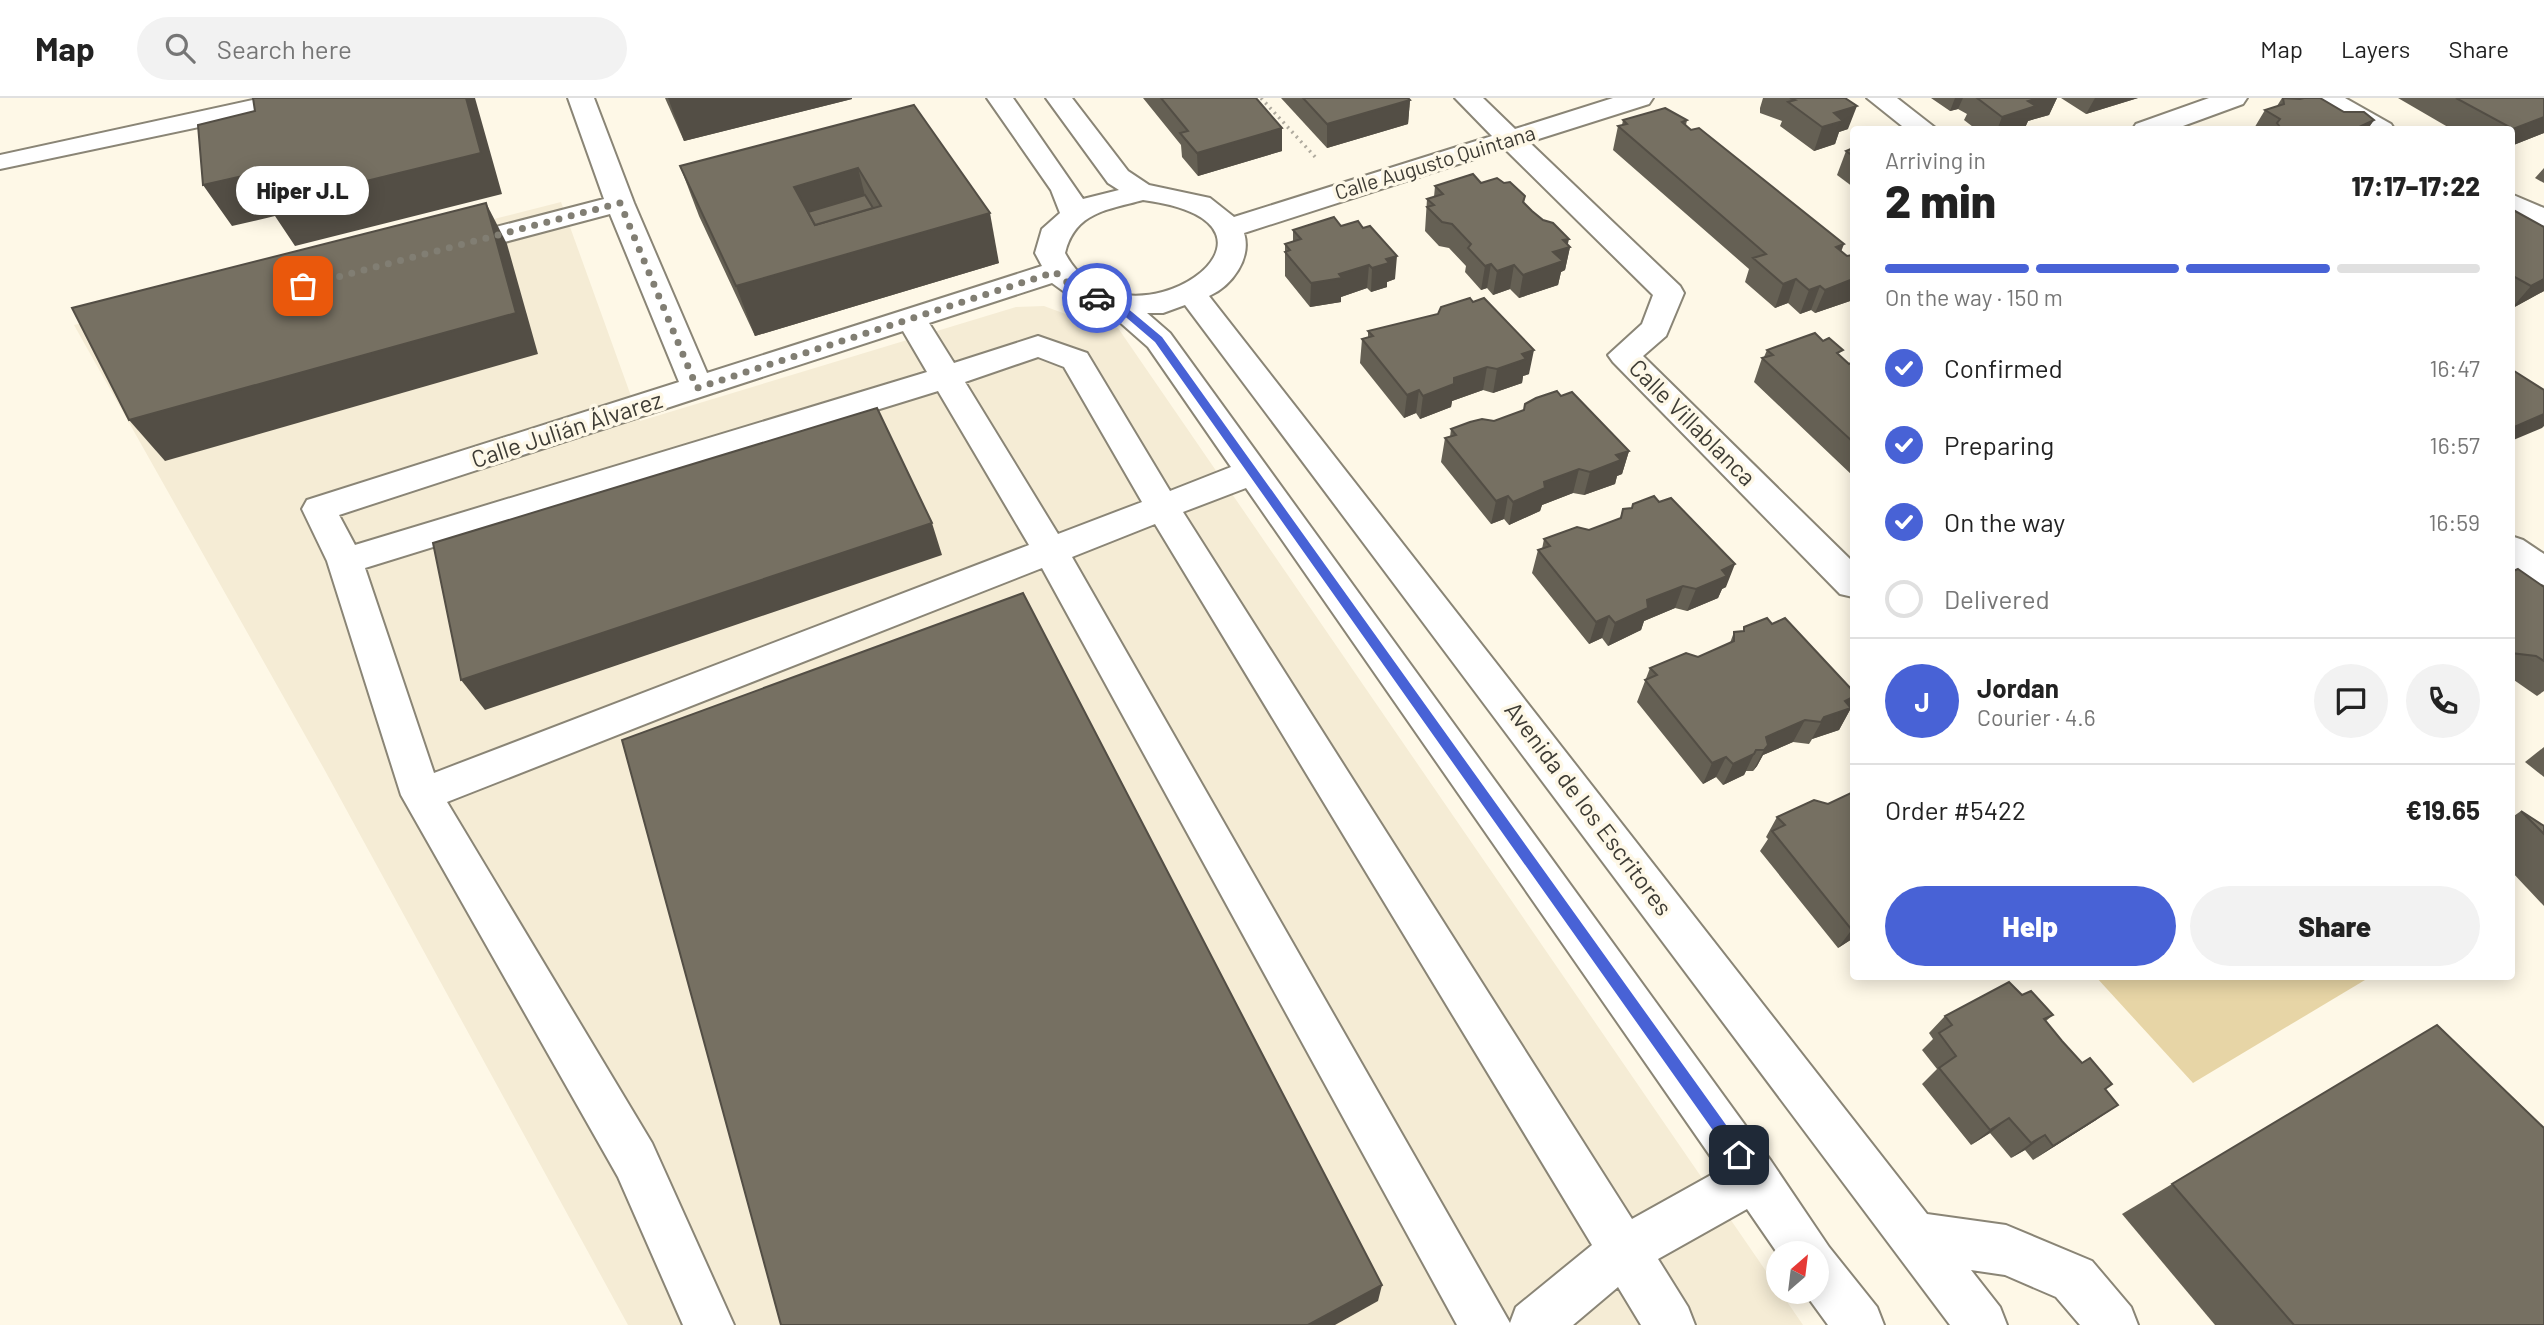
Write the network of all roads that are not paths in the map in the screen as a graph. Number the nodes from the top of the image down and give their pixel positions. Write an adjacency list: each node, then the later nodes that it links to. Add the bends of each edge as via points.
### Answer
1 (298, 98): 14 (street)
2 (581, 98): 16 (street)
3 (1000, 98): 18 (street, via 1065,190)
4 (1059, 98): 15 (street, via 1118,177)
5 (1468, 98): 13 (street)
6 (1640, 98): 13 (street, Calle Augusto Quintana)
7 (1880, 98): 10 (street)
8 (2234, 98): 11 (street)
9 (2326, 98): 12 (street)
10 (1919, 126)
11 (2156, 126)
12 (2375, 126)
13 (1512, 139): 20 (street, Calle Augusto Quintana); 34 (street, Calle Villablanca, via 1669,293 1655,329 1624,355)
14 (5, 162)
15 (1142, 192): 18 (street, via 1105,198); 20 (street, via 1178,196 1209,208)
16 (620, 203): 21 (street); 27 (street)
17 (2515, 204): 19 (street)
18 (1074, 212): 22 (street, via 1055,230 1048,251)
19 (2544, 220)
20 (1229, 228): 23 (street, via 1234,245 1229,264 1215,281)
21 (422, 255)
22 (1055, 272): 24 (street, via 1080,293); 25 (street, Calle Julián Álvarez)
23 (1192, 295): 24 (street, via 1156,304); 37 (street, Avenida de los Escritores)
24 (1117, 304): 28 (street, via 1159,340)
25 (912, 320): 26 (street); 27 (street, Calle Julián Álvarez)
26 (947, 377): 29 (street, via 1038,346 1076,360); 30 (street); 32 (street)
27 (697, 388): 32 (street, Calle Julián Álvarez, via 319,509)
28 (1253, 472): 29 (street); 36 (street)
29 (1161, 505): 30 (street); 39 (street)
30 (1050, 550): 35 (street); 42 (street)
31 (2515, 552): 33 (street)
32 (345, 561): 35 (street)
33 (2544, 572)
34 (1850, 581)
35 (421, 795): 41 (street, via 635,1160)
36 (1754, 1178): 38 (street); 39 (street)
37 (1915, 1237): 46 (street, Avenida de los Escritores); 47 (street, via 2006,1250 2074,1279)
38 (1799, 1241)
39 (1622, 1252): 43 (street); 44 (street)
40 (1829, 1284): 45 (street)
41 (709, 1325)
42 (1485, 1325)
43 (1534, 1325)
44 (1670, 1325)
45 (1859, 1325)
46 (1982, 1325)
47 (2113, 1325)

